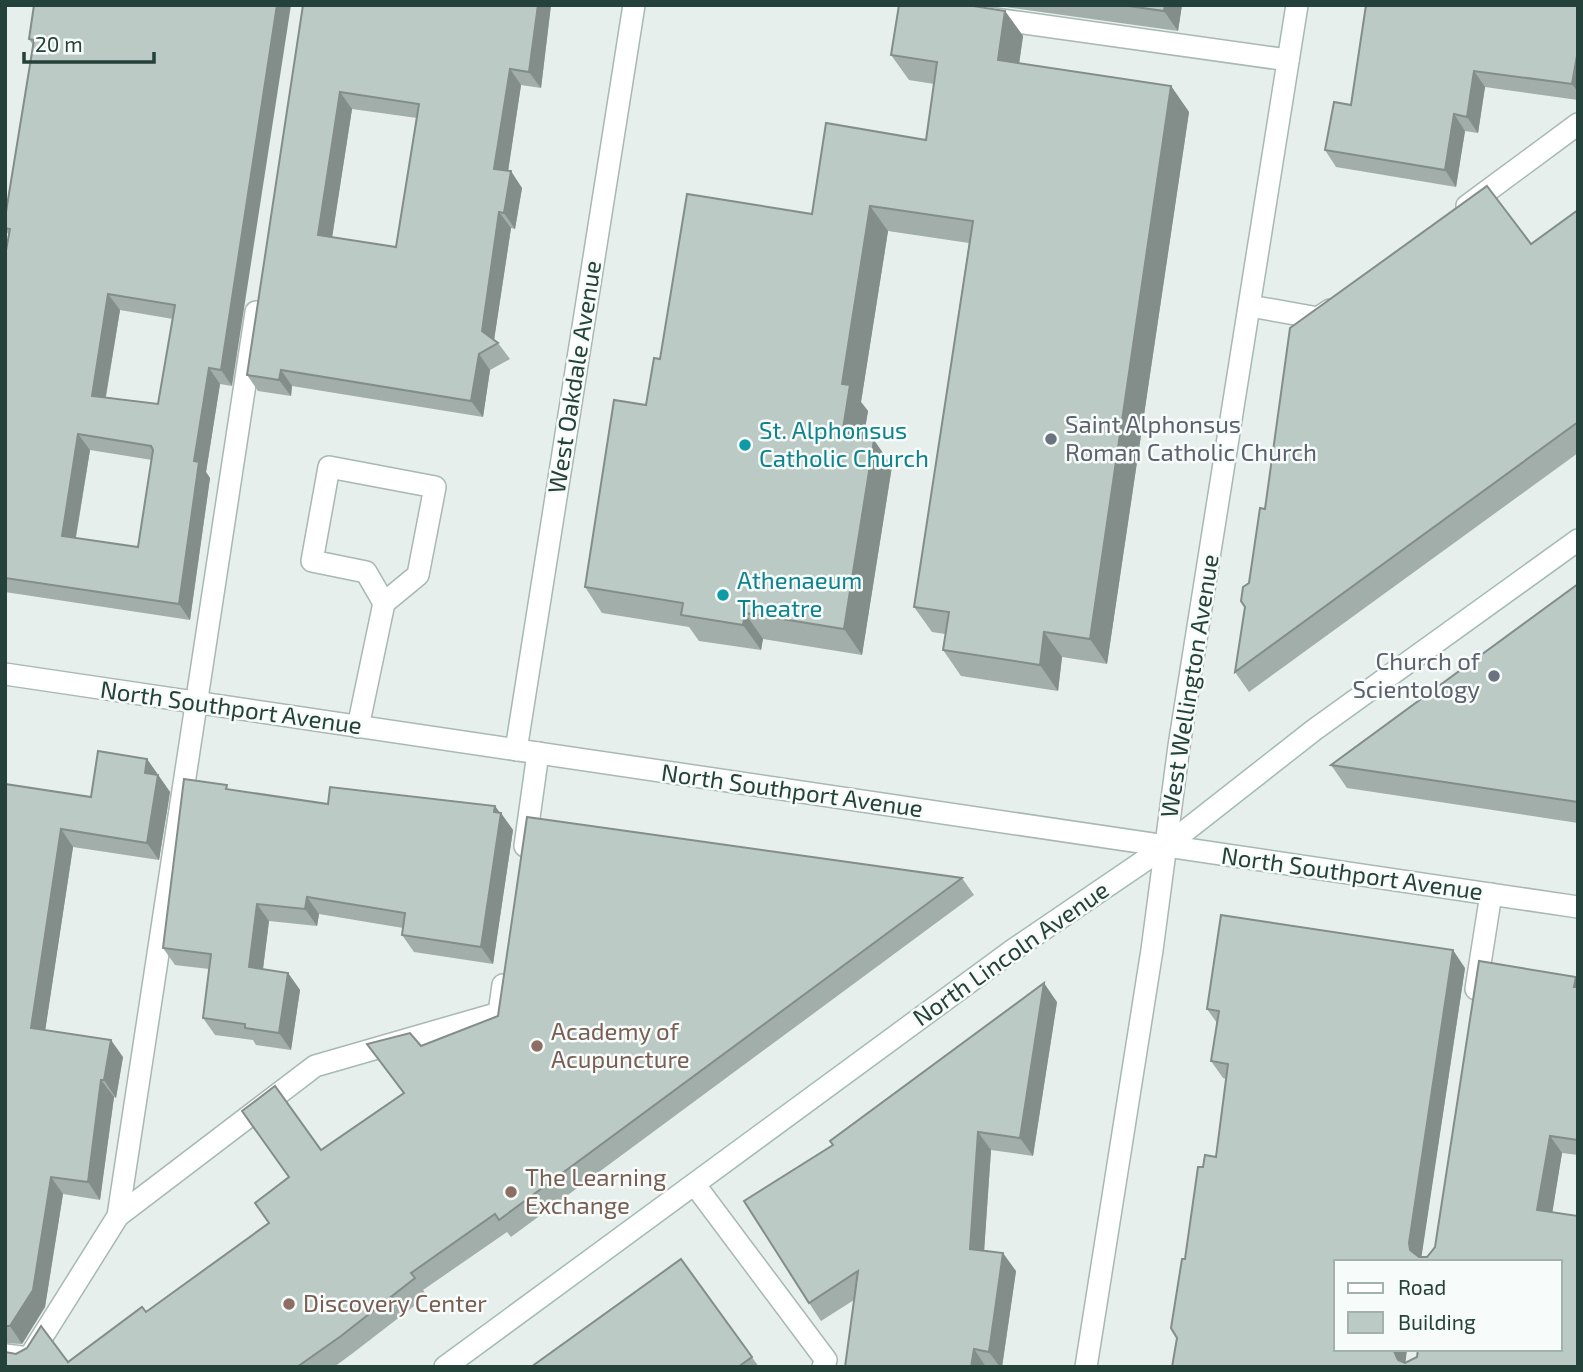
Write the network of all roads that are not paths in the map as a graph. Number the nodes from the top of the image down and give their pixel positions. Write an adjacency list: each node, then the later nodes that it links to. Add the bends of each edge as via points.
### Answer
1 (634, 5): 15 (street, West Oakdale Avenue)
2 (953, 5): 4 (street, via 952,13)
3 (1297, 5): 4 (street, West Wellington Avenue)
4 (1288, 60): 9 (street, West Wellington Avenue)
5 (1578, 124): 6 (street)
6 (1448, 221)
7 (259, 294): 13 (street)
8 (1351, 294): 9 (street, via 1318,318)
9 (1250, 306): 17 (street, West Wellington Avenue)
10 (1578, 540): 17 (street, North Lincoln Avenue, via 1314,730)
11 (384, 603): 11 (street, via 418,575 435,486 329,467 312,561 366,572); 14 (street)
12 (5, 674): 13 (street, North Southport Avenue)
13 (196, 702): 14 (street, North Southport Avenue); 24 (street)
14 (358, 727): 15 (street, North Southport Avenue)
15 (516, 750): 16 (street, North Southport Avenue)
16 (538, 753): 17 (street, North Southport Avenue); 18 (street)
17 (1166, 846): 19 (street, North Southport Avenue); 23 (street, North Lincoln Avenue, via 1013,950); 28 (street, West Wellington Avenue)
18 (521, 870)
19 (1491, 894): 20 (street, North Southport Avenue); 22 (street)
20 (1578, 907)
21 (507, 961): 24 (street, via 499,1013 315,1066)
22 (1473, 1009)
23 (695, 1185): 26 (street, North Lincoln Avenue); 27 (street, via 826,1360)
24 (118, 1216): 25 (street, via 29,1358)
25 (5, 1355)
26 (444, 1367)
27 (823, 1367)
28 (1087, 1367)

